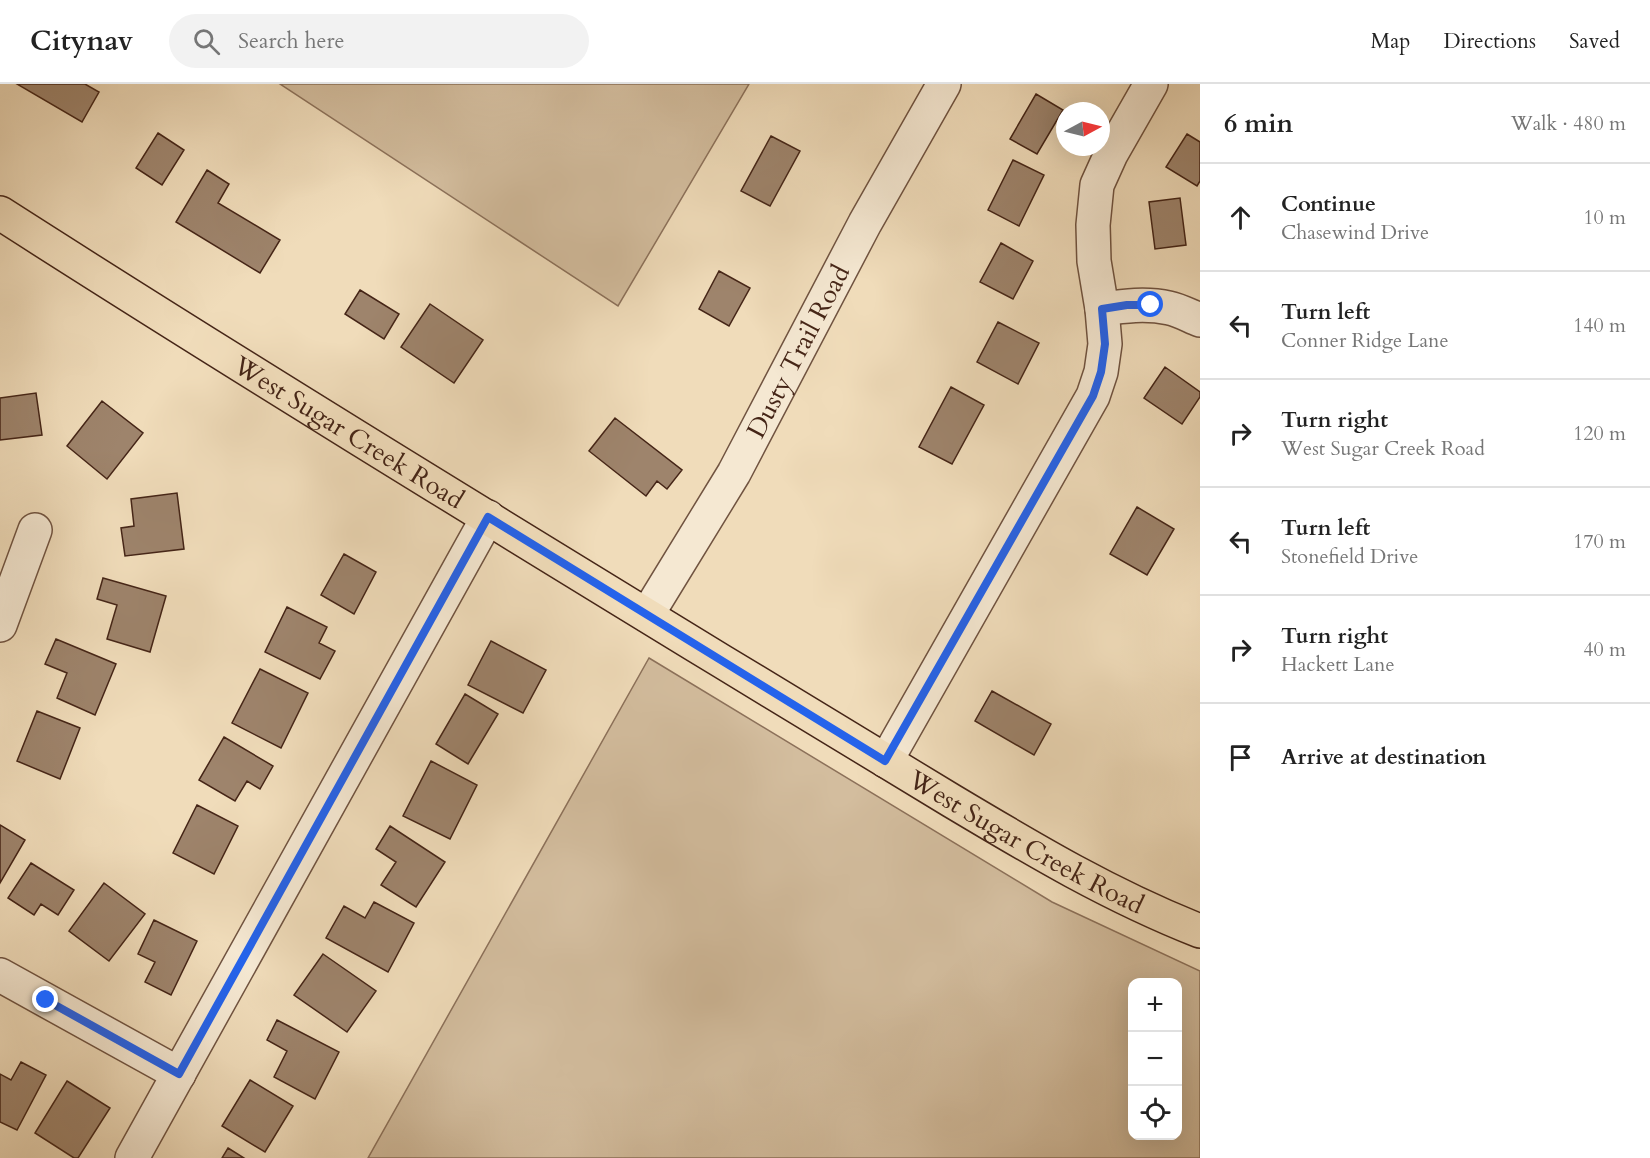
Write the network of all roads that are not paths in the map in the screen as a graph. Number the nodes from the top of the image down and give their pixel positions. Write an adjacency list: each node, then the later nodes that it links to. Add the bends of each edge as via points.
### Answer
1 (944, 84): 8 (street, Dusty Trail Road, via 865,223 734,473)
2 (1151, 84): 4 (street, via 1097,185 1094,261)
3 (0, 213): 6 (main road, West Sugar Creek Road)
4 (1102, 309): 5 (street, via 1151,305); 10 (street, via 1105,344 1093,396)
5 (1200, 320)
6 (488, 517): 8 (main road, West Sugar Creek Road); 13 (street)
7 (35, 530): 9 (street)
8 (647, 615): 10 (main road, West Sugar Creek Road)
9 (0, 625)
10 (885, 761): 11 (main road, West Sugar Creek Road, via 1092,883)
11 (1200, 931)
12 (0, 975): 13 (street)
13 (179, 1074): 14 (street)
14 (132, 1158)

